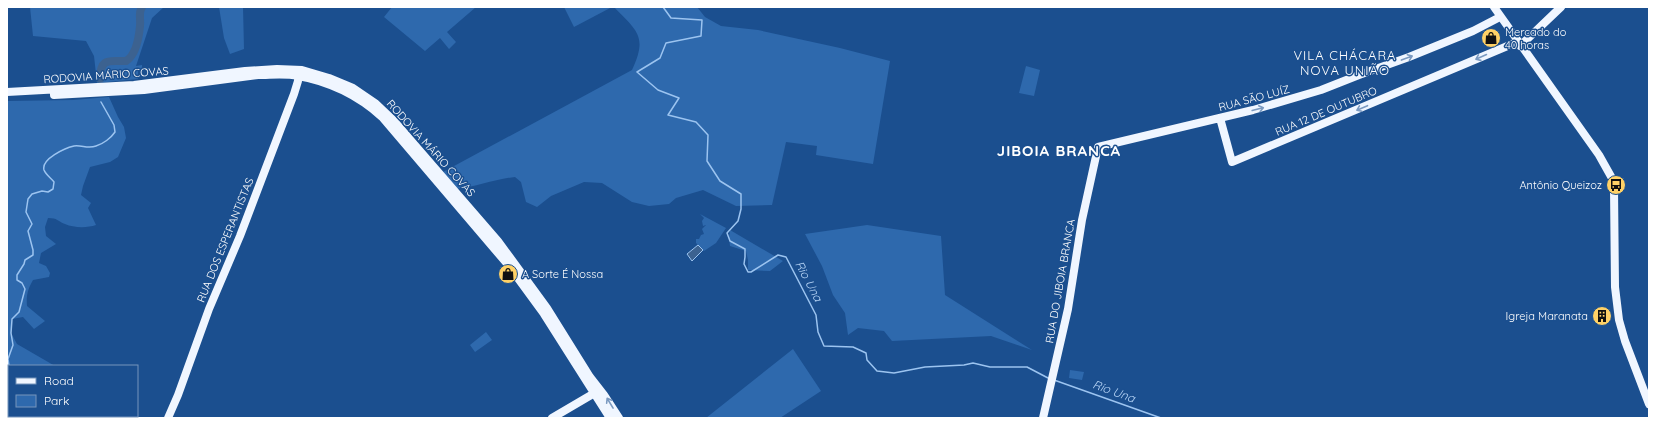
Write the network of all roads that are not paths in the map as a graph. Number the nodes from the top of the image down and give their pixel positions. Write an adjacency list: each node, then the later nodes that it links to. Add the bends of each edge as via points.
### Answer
1 (1494, 7): 3 (main road)
2 (1560, 7): 4 (main road)
3 (1500, 17): 4 (main road); 8 (main road, RUA SÃO LUÍZ, one-way to 3, via 1321,90 1409,57)
4 (1518, 44): 8 (main road, RUA 12 DE OUTUBRO, one-way to 8, via 1232,162); 11 (main road, via 1599,155 1613,180 1618,314 1625,341)
5 (298, 73): 6 (main road, RODOVIA MÁRIO COVAS, via 285,68 134,85); 7 (main road, RODOVIA MÁRIO COVAS, via 258,75 123,92); 10 (main road, RODOVIA MÁRIO COVAS, via 353,88 375,103 395,122 451,192 523,274 547,308); 12 (main road, RUA DOS ESPERANTISTAS, via 296,88)
6 (7, 92)
7 (7, 97)
8 (1220, 118): 9 (main road, RUA SÃO LUÍZ)
9 (1098, 147): 16 (main road, RUA DO JIBOIA BRANCA, via 1082,220 1068,309)
10 (596, 391): 13 (main road); 14 (main road, RODOVIA MÁRIO COVAS); 15 (main road, RODOVIA MÁRIO COVAS, one-way to 10, via 604,395)
11 (1649, 404)
12 (168, 418)
13 (552, 418)
14 (610, 418)
15 (618, 418)
16 (1043, 418)

